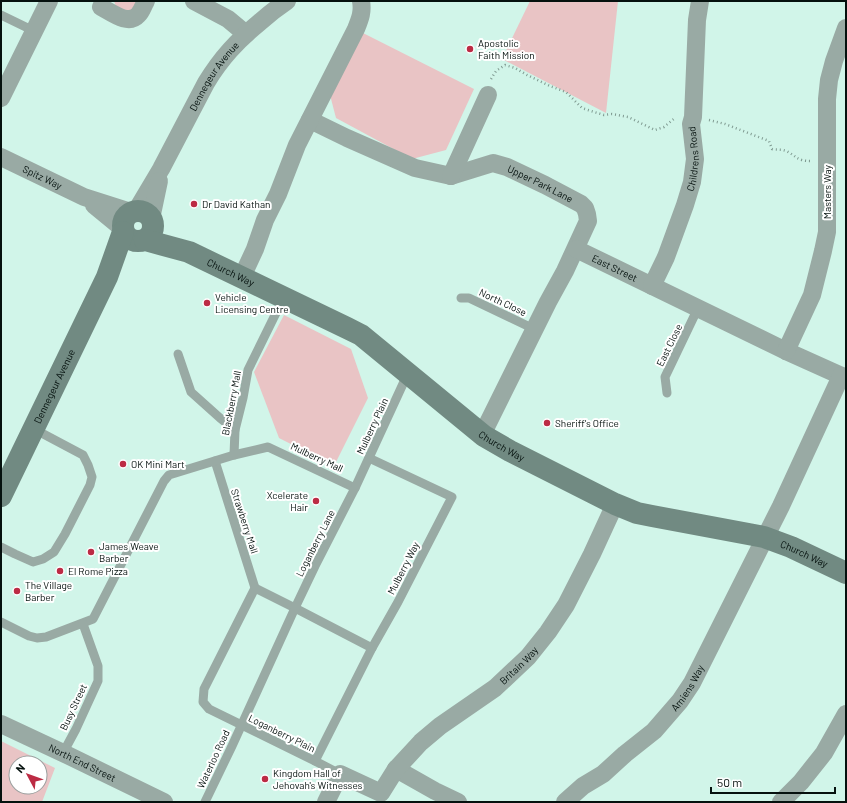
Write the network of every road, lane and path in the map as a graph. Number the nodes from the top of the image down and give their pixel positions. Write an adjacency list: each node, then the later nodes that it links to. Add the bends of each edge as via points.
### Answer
1 (49, 1): 10 (street)
2 (146, 1): 7 (street, via 138,16 129,20)
3 (194, 1): 11 (street, via 228,19)
4 (287, 1): 11 (street, Dennegeur Avenue)
5 (361, 1): 15 (street, via 362,8 356,29)
6 (700, 1): 14 (street, Childrens Road)
7 (101, 7)
8 (1, 15): 10 (lane)
9 (846, 28): 17 (street, Masters Way, via 829,80)
10 (34, 31): 13 (street)
11 (246, 34): 19 (street, Dennegeur Avenue, via 214,69 161,169)
12 (488, 95): 14 (path, via 489,85 496,71 505,65 566,92 582,108 628,117 655,130 664,127 675,118); 18 (street)
13 (1, 98)
14 (693, 117): 17 (path, via 725,124 769,141 772,148 785,150 799,160); 22 (street, Childrens Road, via 691,124 695,159 692,182 666,257)
15 (310, 120): 18 (street, Upper Park Lane, via 407,165); 21 (street)
16 (1, 157): 19 (street, Spitz Way)
17 (828, 158): 27 (street, Masters Way, via 827,232 823,251 812,295)
18 (451, 176): 20 (street, Upper Park Lane, via 493,163 507,167 581,204 585,208 588,221)
19 (138, 226): 21 (street, Church Way); 32 (street, Dennegeur Avenue, via 107,278)
20 (576, 249): 22 (street, East Street); 26 (street)
21 (242, 277): 29 (street, Church Way, via 361,335)
22 (652, 286): 24 (street, East Street)
23 (461, 298): 26 (lane, North Close, via 469,298)
24 (698, 308): 27 (street, East Street); 31 (lane, East Close, via 665,377)
25 (276, 313): 33 (lane, Blackberry Mall, via 248,370)
26 (534, 329): 34 (street)
27 (786, 350): 30 (street, East Street)
28 (178, 354): 33 (lane, via 191,392)
29 (408, 374): 34 (street, Church Way); 36 (lane, Mulberry Plain)
30 (844, 377): 41 (street, East Street)
31 (667, 393)
32 (34, 429): 39 (street, Dennegeur Avenue); 42 (lane, via 80,453 92,477 90,485 54,552 33,562)
33 (235, 430): 35 (lane, Blackberry Mall)
34 (482, 435): 40 (street, Church Way)
35 (234, 455): 37 (lane); 38 (lane, Mulberry Mall, via 268,447)
36 (369, 458): 38 (lane, Mulberry Plain); 48 (lane, Mulberry Way, via 452,497)
37 (214, 461): 44 (lane, Strawberry Mall); 47 (lane, via 166,477 93,619)
38 (355, 488): 45 (lane, Loganberry Lane)
39 (1, 496)
40 (615, 504): 41 (street, Church Way, via 637,513); 54 (street, Britain Way, via 566,605 528,657 496,688 433,731)
41 (764, 537): 43 (street, Church Way); 60 (street, Amiens Way, via 695,677 680,701 654,731 603,774)
42 (1, 547)
43 (846, 573)
44 (255, 588): 45 (lane); 51 (lane, Loganberry Plain, via 204,689 203,702 209,709)
45 (295, 608): 48 (lane); 51 (lane, Loganberry Lane)
46 (1, 622): 47 (lane, via 37,638)
47 (83, 624): 52 (lane, Busy Street, via 98,666 98,681)
48 (372, 648): 53 (lane, Loganberry Plain)
49 (846, 714): 61 (street, via 824,753)
50 (1, 724): 52 (street, North End Street)
51 (241, 725): 53 (lane, Loganberry Plain); 57 (lane, Waterloo Road)
52 (63, 753): 56 (street, North End Street)
53 (315, 761): 55 (lane)
54 (396, 769): 55 (street, Britain Way, via 381,793); 59 (street)
55 (340, 774): 58 (street)
56 (164, 802)
57 (205, 802)
58 (326, 802)
59 (458, 802)
60 (564, 802)
61 (781, 802)

